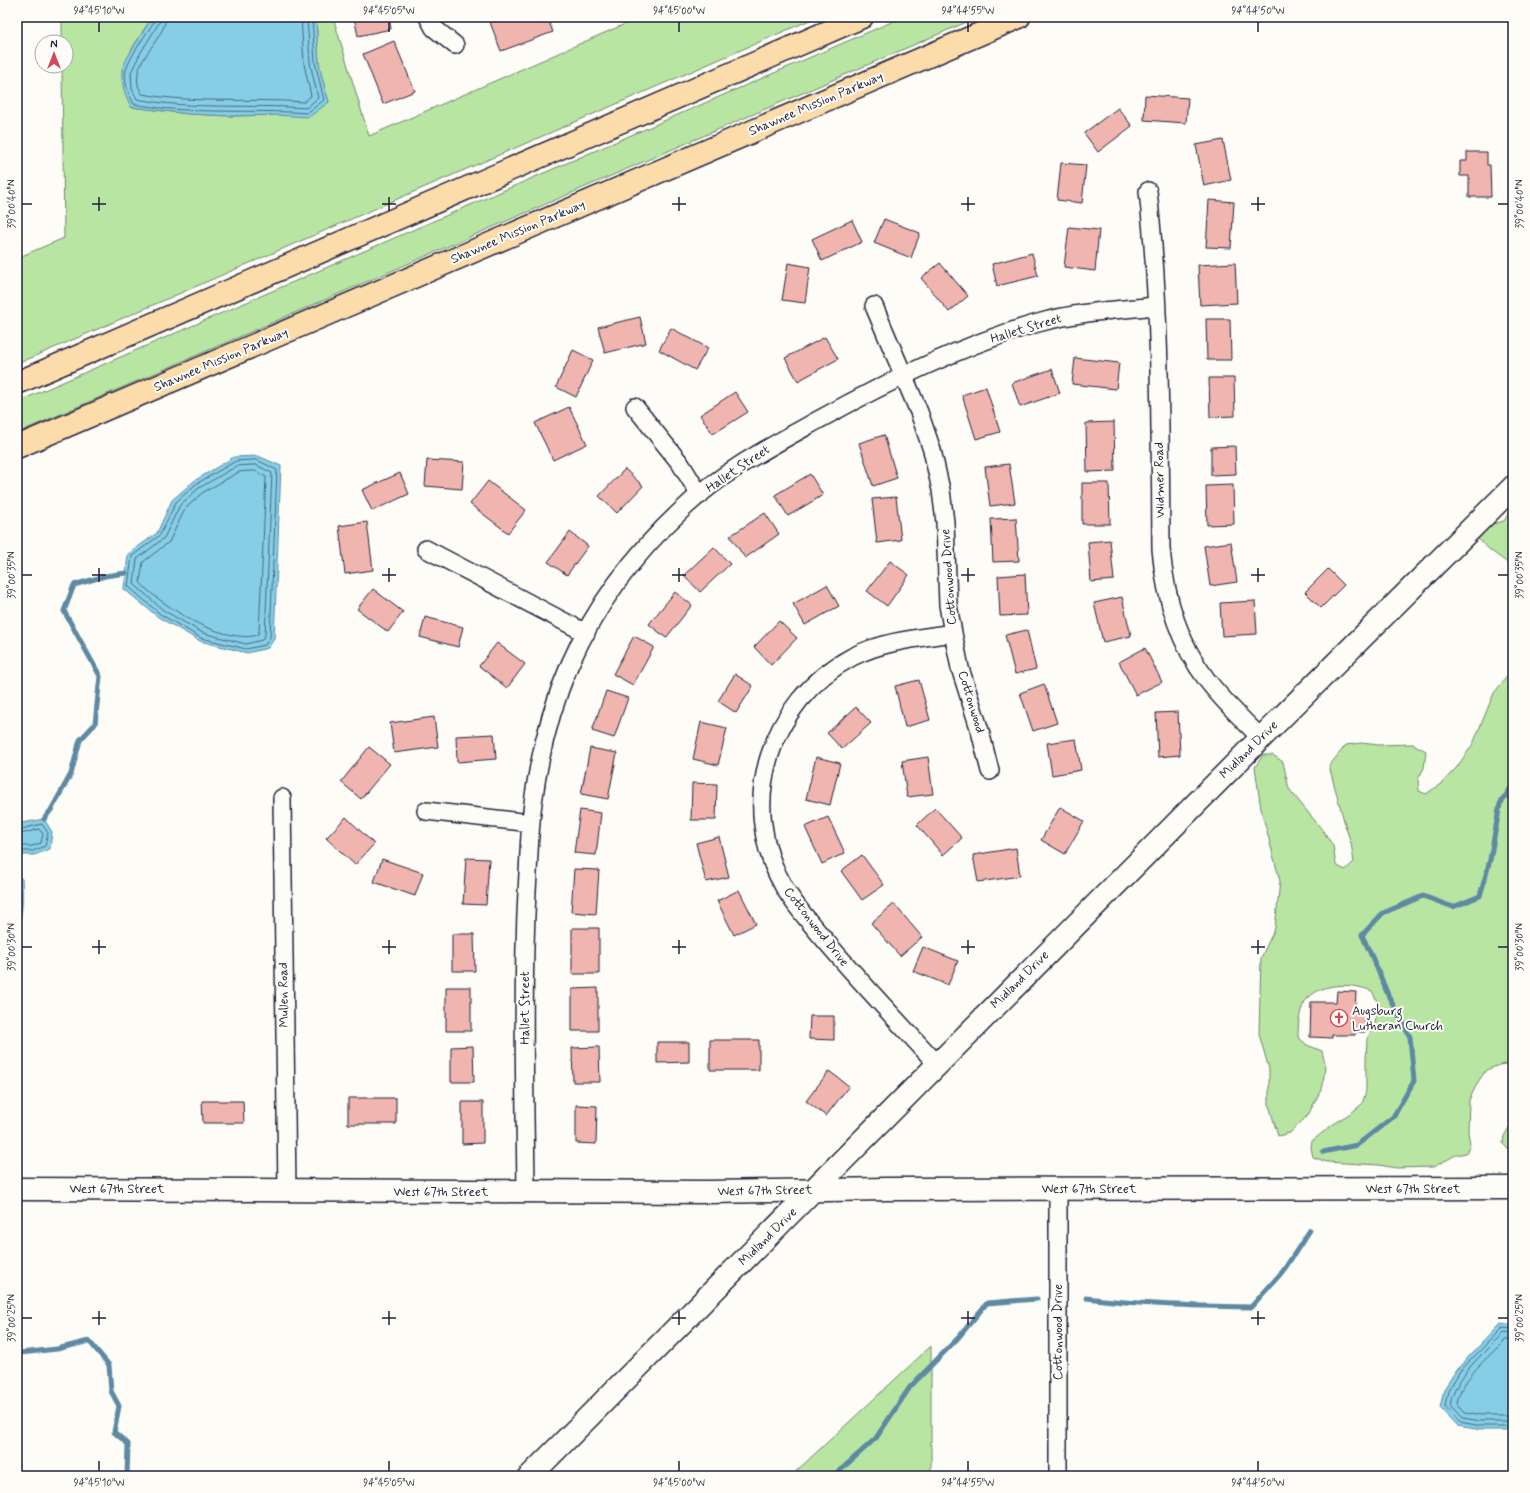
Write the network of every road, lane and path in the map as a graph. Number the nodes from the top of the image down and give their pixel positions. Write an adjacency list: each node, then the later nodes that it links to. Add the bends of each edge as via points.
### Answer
1 (428, 17): 4 (street, via 434,28)
2 (862, 17): 9 (highway)
3 (1020, 17): 11 (highway, Shawnee Mission Parkway)
4 (455, 45)
5 (1148, 191): 7 (street, Widmer Road)
6 (874, 306): 8 (street)
7 (1156, 306): 8 (street, Hallet Street, via 1083,313 1038,323 982,342); 17 (street, Widmer Road, via 1163,574 1172,611 1186,646 1206,679)
8 (903, 376): 13 (street, Hallet Street, via 784,438 733,470); 16 (street, Cottonwood Drive, via 932,450 941,490 945,522 948,605)
9 (17, 383)
10 (635, 407): 13 (street, Hallet Street, via 680,463)
11 (17, 448)
12 (1513, 487): 17 (street, Midland Drive)
13 (700, 495): 15 (street, Hallet Street, via 685,506 647,545 617,582)
14 (426, 549): 15 (street)
15 (586, 633): 21 (street, Hallet Street, via 570,665 552,714 541,756)
16 (953, 633): 18 (street, Cottonwood, via 960,668); 22 (street, Cottonwood Drive, via 895,642 868,650 821,678 797,702 779,731 767,762 762,794 766,843 784,888 856,977)
17 (1261, 738): 22 (street, Midland Drive)
18 (990, 771)
19 (282, 798): 26 (street, Mullen Road)
20 (426, 811): 21 (street)
21 (531, 823): 28 (street, Hallet Street, via 525,932)
22 (937, 1064): 27 (street, Midland Drive)
23 (1513, 1188): 25 (street, West 67th Street)
24 (17, 1189): 26 (street, West 67th Street)
25 (1058, 1189): 27 (street, West 67th Street, via 886,1188); 30 (street, Cottonwood Drive)
26 (287, 1191): 28 (street, West 67th Street)
27 (813, 1191): 28 (street, West 67th Street); 29 (street, Midland Drive)
28 (526, 1192)
29 (530, 1476)
30 (1058, 1476)

